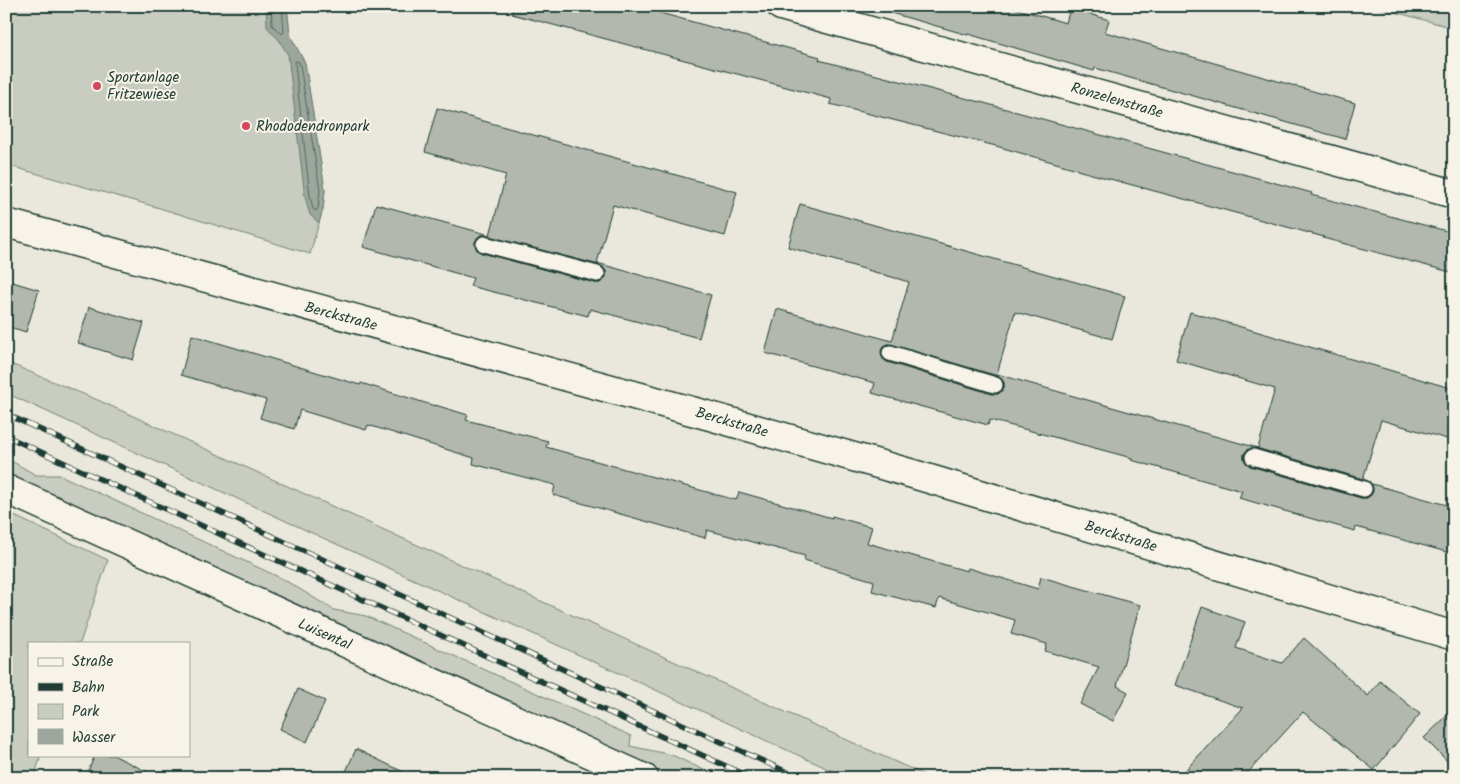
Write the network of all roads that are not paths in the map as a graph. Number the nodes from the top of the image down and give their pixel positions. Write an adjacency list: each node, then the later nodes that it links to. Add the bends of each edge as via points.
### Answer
1 (781, 6): 2 (street, Ronzelenstraße)
2 (1454, 194)
3 (6, 223): 11 (street, Berckstraße, via 765,432)
4 (484, 244): 5 (lane)
5 (597, 274)
6 (890, 353): 7 (lane)
7 (995, 385)
8 (1253, 457): 10 (lane)
9 (6, 489): 12 (street, Luisental)
10 (1364, 489)
11 (1454, 636)
12 (644, 778)

